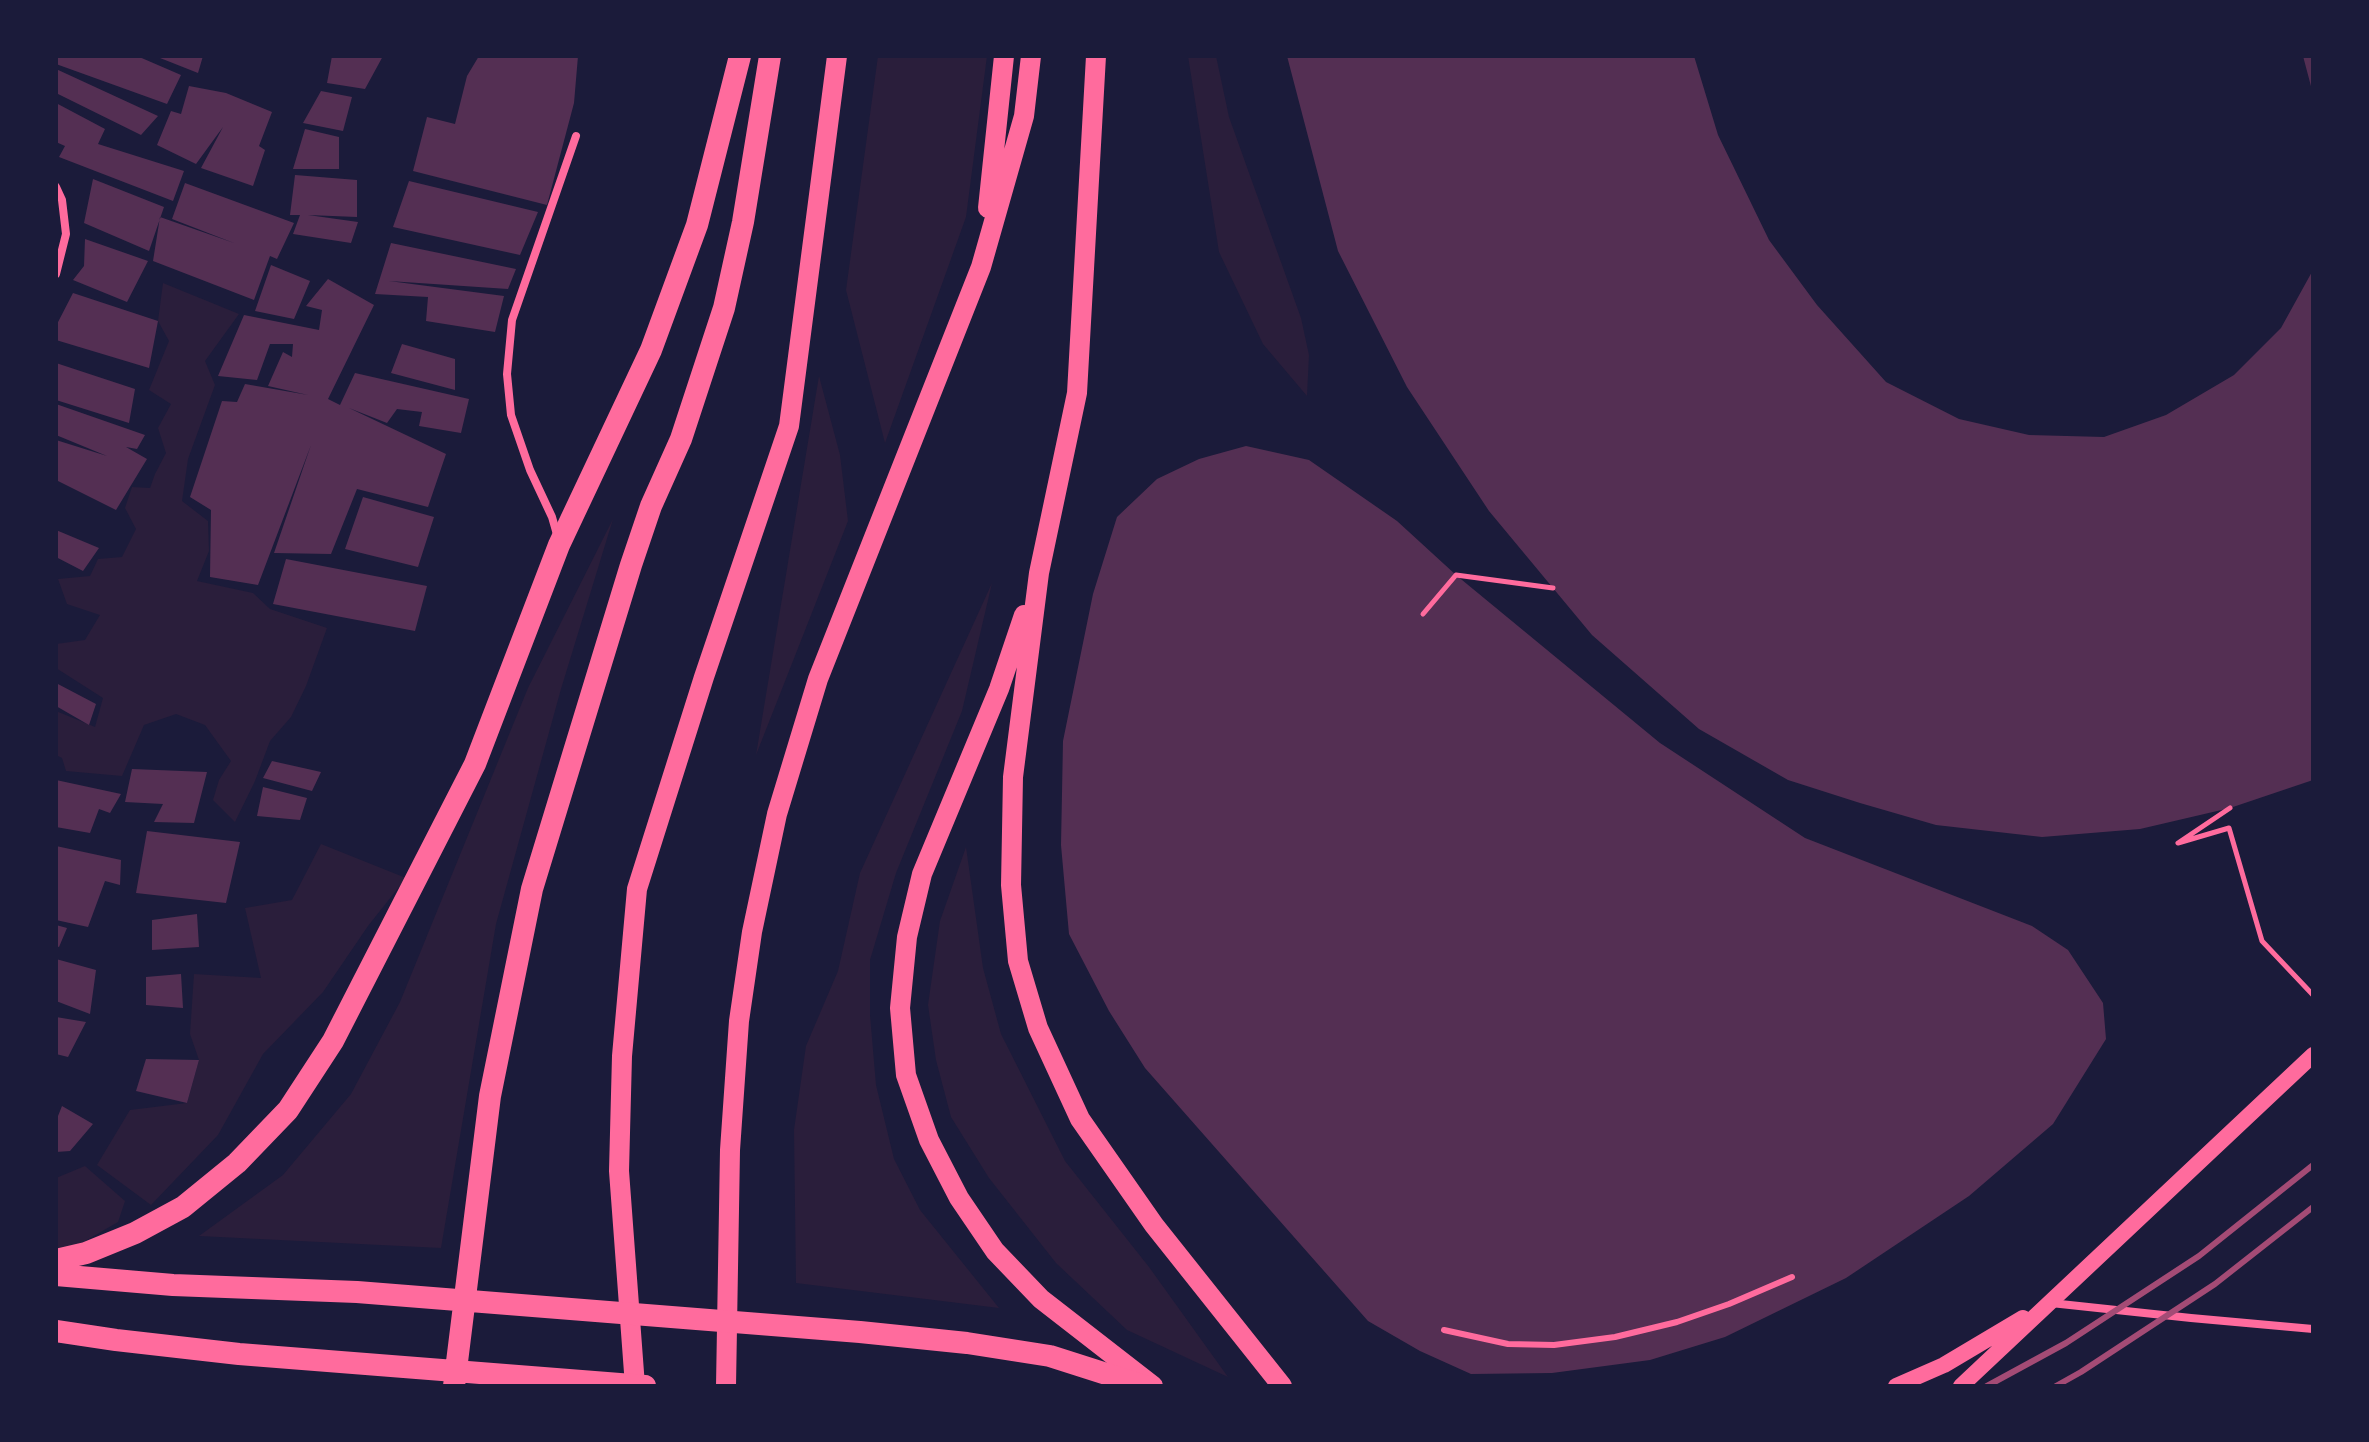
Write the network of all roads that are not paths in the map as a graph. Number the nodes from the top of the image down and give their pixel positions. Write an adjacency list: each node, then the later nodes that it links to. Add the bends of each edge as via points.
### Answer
1 (740, 56): 11 (highway, via 697,225 656,336)
2 (770, 56): 21 (highway, via 724,308 681,439 631,565 532,889 490,1096)
3 (837, 56): 22 (main road, via 789,426 637,889 622,1056 619,1171)
4 (1004, 56): 9 (main road)
5 (1031, 56): 9 (main road, via 1024,116)
6 (1096, 56): 12 (main road, via 1077,393)
7 (576, 136): 11 (street, via 512,320 507,374 511,415)
8 (56, 187): 10 (street, via 66,234)
9 (981, 267): 24 (main road, via 818,679 777,814 739,1021 730,1150)
10 (56, 274)
11 (559, 545): 14 (highway, via 475,764 333,1041 288,1110 237,1163 183,1207 135,1233)
12 (1039, 573): 26 (main road, via 999,689 922,874 907,937 900,1008 906,1075 929,1140 995,1251 1041,1299); 27 (main road, via 1013,777 1011,885 1018,961 1034,1014 1088,1132)
13 (2313, 1055): 17 (main road)
14 (56, 1260)
15 (56, 1275): 25 (highway, via 357,1292 860,1332 1050,1356)
16 (1792, 1277): 19 (lane, via 1677,1322 1615,1337 1554,1345 1508,1344)
17 (2048, 1302): 18 (street); 28 (main road, via 1944,1365); 29 (main road)
18 (2313, 1329)
19 (1444, 1330)
20 (56, 1331): 23 (highway, via 239,1354)
21 (454, 1386)
22 (635, 1386)
23 (645, 1386)
24 (726, 1386)
25 (1144, 1386)
26 (1153, 1386)
27 (1282, 1386)
28 (1896, 1386)
29 (1961, 1386)

